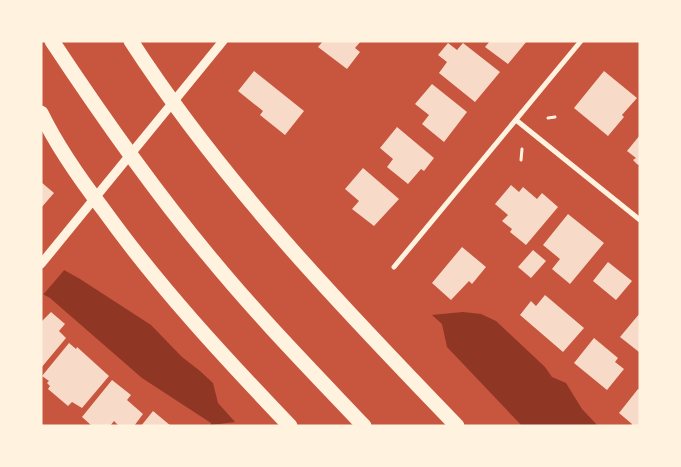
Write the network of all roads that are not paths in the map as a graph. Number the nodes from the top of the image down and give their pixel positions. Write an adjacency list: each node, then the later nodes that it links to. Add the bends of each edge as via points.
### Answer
1 (52, 41): 12 (highway, via 169,207 247,301)
2 (223, 41): 8 (street)
3 (582, 41): 6 (street)
4 (134, 45): 10 (highway, via 185,118 306,267)
5 (41, 113): 11 (highway, via 72,166 117,228 189,317)
6 (516, 120): 7 (street); 9 (street)
7 (640, 220)
8 (44, 261)
9 (394, 267)
10 (433, 401): 13 (highway); 14 (highway)
11 (290, 426)
12 (364, 426)
13 (457, 426)
14 (465, 426)

